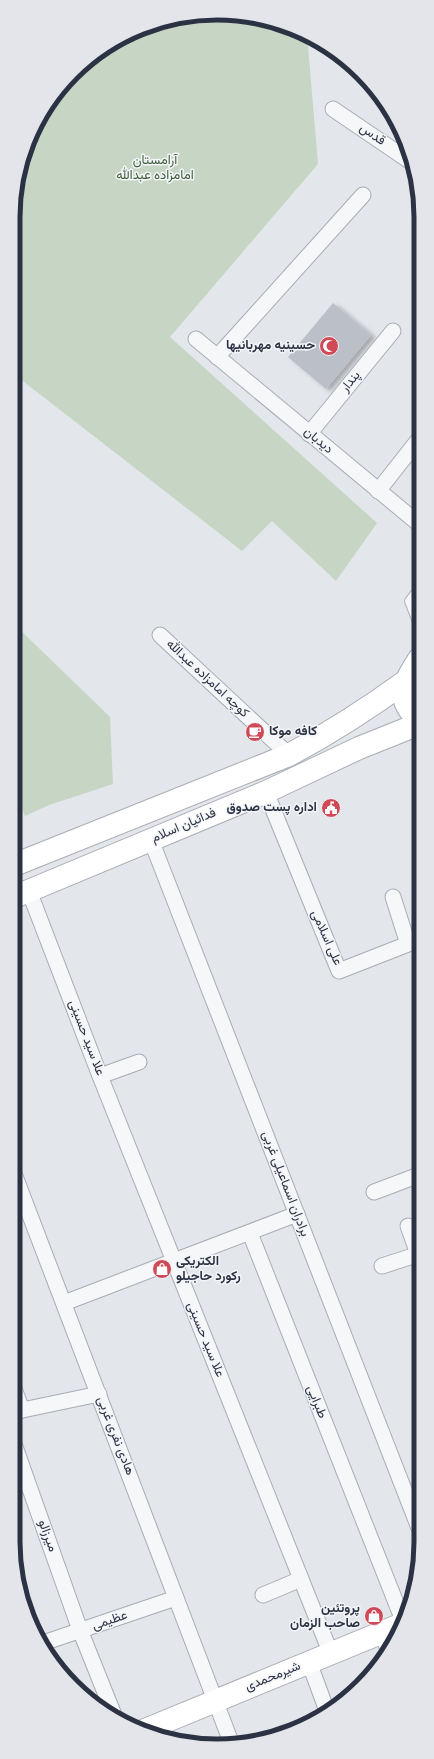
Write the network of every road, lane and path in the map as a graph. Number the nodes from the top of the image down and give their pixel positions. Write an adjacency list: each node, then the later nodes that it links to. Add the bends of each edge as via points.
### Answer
1 (332, 109): 2 (street, قدس)
2 (405, 158)
3 (363, 195): 6 (street)
4 (394, 331): 7 (street, پندار)
5 (196, 339): 6 (street, دیدبان)
6 (217, 357): 7 (street, دیدبان)
7 (309, 434): 9 (street, دیدبان)
8 (414, 445): 9 (street)
9 (378, 491): 10 (street, دیدبان)
10 (414, 520)
11 (414, 594): 12 (lane, via 409,601)
12 (414, 614)
13 (160, 635): 18 (street, کوچه امامزاده عبدالله)
14 (414, 667): 15 (main road)
15 (406, 681): 16 (main road, via 404,700); 18 (main road, فدائیان اسلام, via 324,736)
16 (414, 716)
17 (414, 726): 19 (main road, فدائیان اسلام, via 359,748)
18 (289, 755): 21 (main road, فدائیان اسلام)
19 (266, 792): 20 (main road, فدائیان اسلام); 23 (street, علی اسلامی, via 339,971 408,944)
20 (152, 840): 22 (main road, فدائیان اسلام); 29 (street, برادران اسماعیلی غربی)
21 (20, 863)
22 (21, 894): 25 (street, علا سید حسینی)
23 (393, 896)
24 (139, 1062): 25 (street)
25 (100, 1076): 34 (street, علا سید حسینی)
26 (414, 1177): 28 (street)
27 (20, 1187): 36 (street, هادی نفری غربی)
28 (374, 1192)
29 (297, 1214): 31 (street); 40 (street, برادران اسماعیلی غربی)
30 (408, 1226): 32 (street)
31 (250, 1233): 34 (street); 44 (street, طبرایی)
32 (414, 1241)
33 (414, 1256): 35 (street)
34 (174, 1261): 36 (street); 41 (street, علا سید حسینی)
35 (382, 1266)
36 (64, 1303): 37 (street, هادی نفری غربی)
37 (98, 1394): 38 (street); 43 (street, هادی نفری غربی)
38 (20, 1411)
39 (20, 1461): 45 (street, میرزالو)
40 (414, 1515)
41 (301, 1579): 42 (street); 48 (street, علا سید حسینی)
42 (262, 1595)
43 (176, 1598): 45 (street, عظیمی); 50 (street, هادی نفری غربی)
44 (400, 1614)
45 (80, 1630): 47 (street, عظیمی); 52 (street, میرزالو)
46 (390, 1636): 48 (main road, شیرمحمدی)
47 (47, 1642)
48 (330, 1654): 49 (main road, شیرمحمدی)
49 (309, 1662): 50 (main road, شیرمحمدی); 51 (street)
50 (216, 1701): 53 (main road, شیرمحمدی); 54 (street, هادی نفری غربی)
51 (325, 1706)
52 (111, 1708)
53 (152, 1728)
54 (230, 1739)

